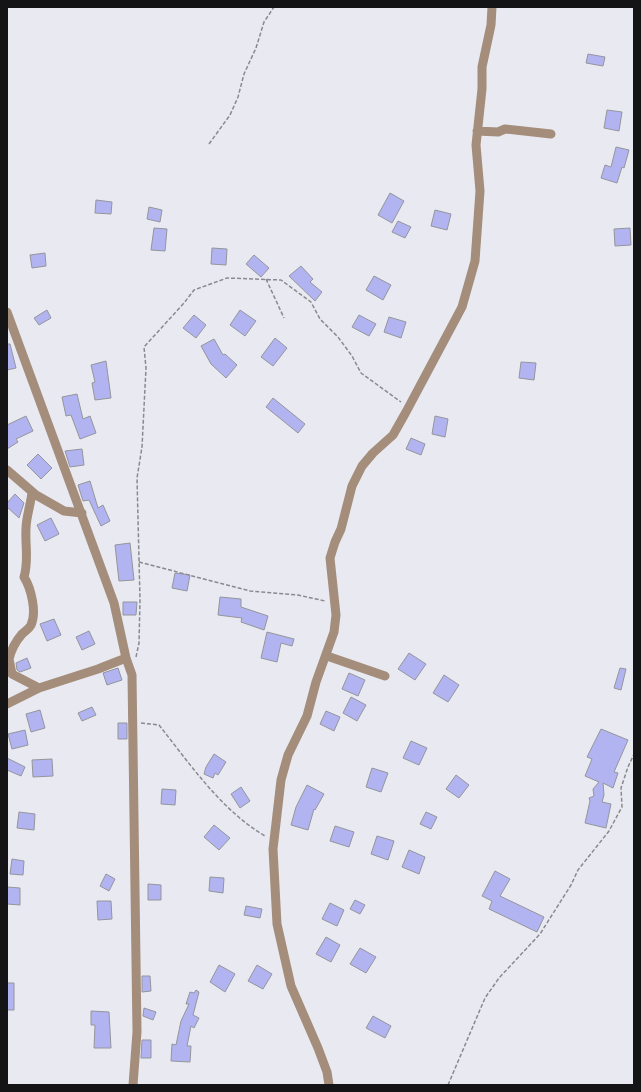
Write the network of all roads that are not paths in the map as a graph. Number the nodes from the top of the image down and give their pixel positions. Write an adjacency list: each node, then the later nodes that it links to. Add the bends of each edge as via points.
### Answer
1 (492, 7): 2 (street, via 482,67)
2 (477, 131): 3 (street, via 498,132 505,129); 8 (street, via 480,191 475,261 462,307 393,435 372,453 352,486 341,529 330,558 336,615)
3 (551, 134)
4 (7, 312): 7 (street)
5 (7, 470): 6 (street)
6 (32, 492): 7 (street, via 64,511); 10 (street, via 26,527 27,568 24,576 31,587 33,617 31,626 10,651)
7 (82, 513): 9 (street, via 114,603)
8 (327, 656): 11 (street); 15 (street, via 316,682 307,716 288,756 281,780 273,866 277,924 291,986 318,1048)
9 (126, 658): 12 (street); 14 (street, via 132,675 133,722 137,1032)
10 (8, 660): 12 (street, via 12,674)
11 (384, 676)
12 (39, 688): 13 (street)
13 (7, 704)
14 (134, 1085)
15 (329, 1085)

